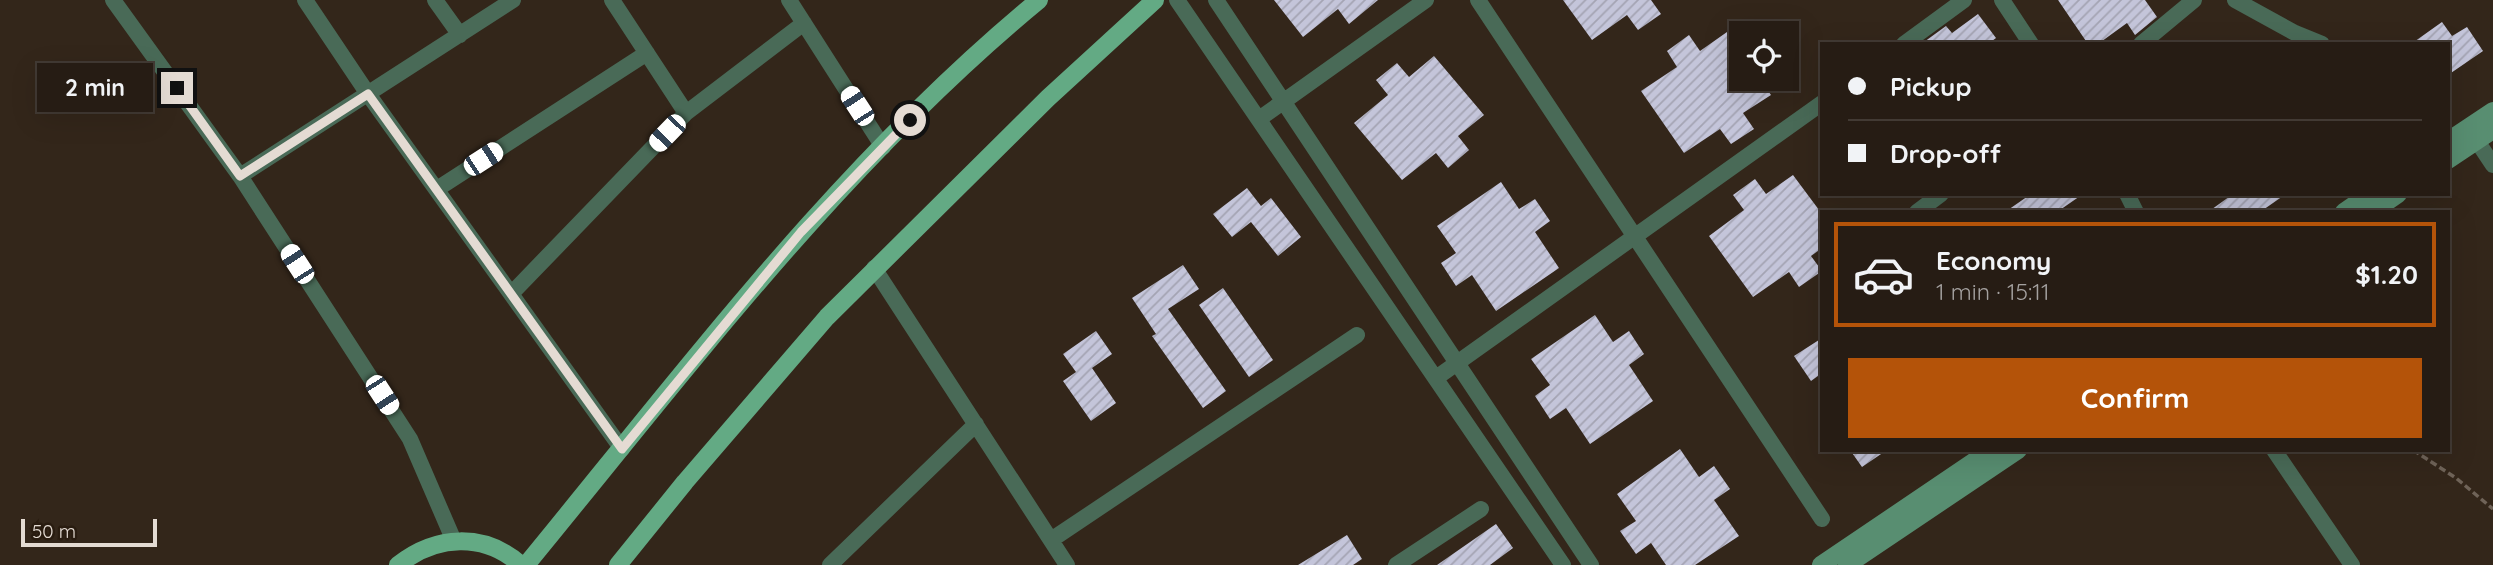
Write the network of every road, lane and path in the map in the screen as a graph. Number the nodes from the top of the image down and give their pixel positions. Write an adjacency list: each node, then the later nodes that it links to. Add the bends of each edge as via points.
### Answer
1 (113, 0): 36 (street)
2 (305, 0): 24 (street)
3 (435, 0): 18 (street)
4 (513, 0): 18 (street)
5 (612, 0): 23 (street)
6 (789, 0): 17 (street)
7 (1040, 0): 33 (main road, via 981,48)
8 (1155, 0): 45 (main road)
9 (1177, 0): 29 (street)
10 (1216, 0): 25 (street)
11 (1426, 0): 25 (street)
12 (1478, 0): 44 (street)
13 (1964, 0): 19 (street)
14 (2002, 0): 20 (street)
15 (2194, 0): 21 (street)
16 (2235, 0): 22 (street)
17 (804, 23): 28 (street); 33 (street)
18 (460, 35): 24 (street)
19 (1907, 42)
20 (2030, 42)
21 (2143, 42)
22 (2317, 42)
23 (647, 53): 28 (street); 37 (street)
24 (368, 94): 36 (street); 37 (street)
25 (1284, 101): 29 (street); 48 (street)
26 (1820, 104): 44 (street)
27 (2493, 111): 31 (street)
28 (686, 113): 46 (street)
29 (1259, 119): 49 (street)
30 (2493, 130): 32 (street)
31 (2450, 140)
32 (2477, 141): 34 (street); 35 (street)
33 (883, 147): 51 (main road, via 801,232)
34 (2450, 159)
35 (2493, 165)
36 (240, 176): 60 (street, via 410,439)
37 (437, 189): 46 (street)
38 (1938, 196): 41 (street)
39 (2367, 196): 42 (street)
40 (2395, 196): 43 (street)
41 (1920, 210)
42 (2347, 210)
43 (2375, 210)
44 (1636, 236): 48 (street); 58 (street)
45 (874, 268): 50 (street); 63 (main road, via 775,377)
46 (512, 293): 51 (street)
47 (1357, 335): 59 (street)
48 (1458, 362): 49 (street); 68 (street)
49 (1436, 378): 67 (street)
50 (976, 424): 59 (street); 64 (street)
51 (622, 449): 62 (main road)
52 (1989, 452): 69 (street)
53 (2015, 452): 70 (street)
54 (2275, 452): 71 (street)
55 (2416, 452): 57 (path)
56 (1481, 509): 66 (street)
57 (2493, 509)
58 (1822, 519)
59 (1051, 540): 65 (street)
60 (454, 541): 61 (main road, via 424,548); 62 (main road, via 499,549)
61 (398, 565)
62 (523, 565)
63 (618, 565)
64 (830, 565)
65 (1067, 565)
66 (1396, 565)
67 (1563, 565)
68 (1591, 565)
69 (1821, 565)
70 (1847, 565)
71 (2352, 565)

